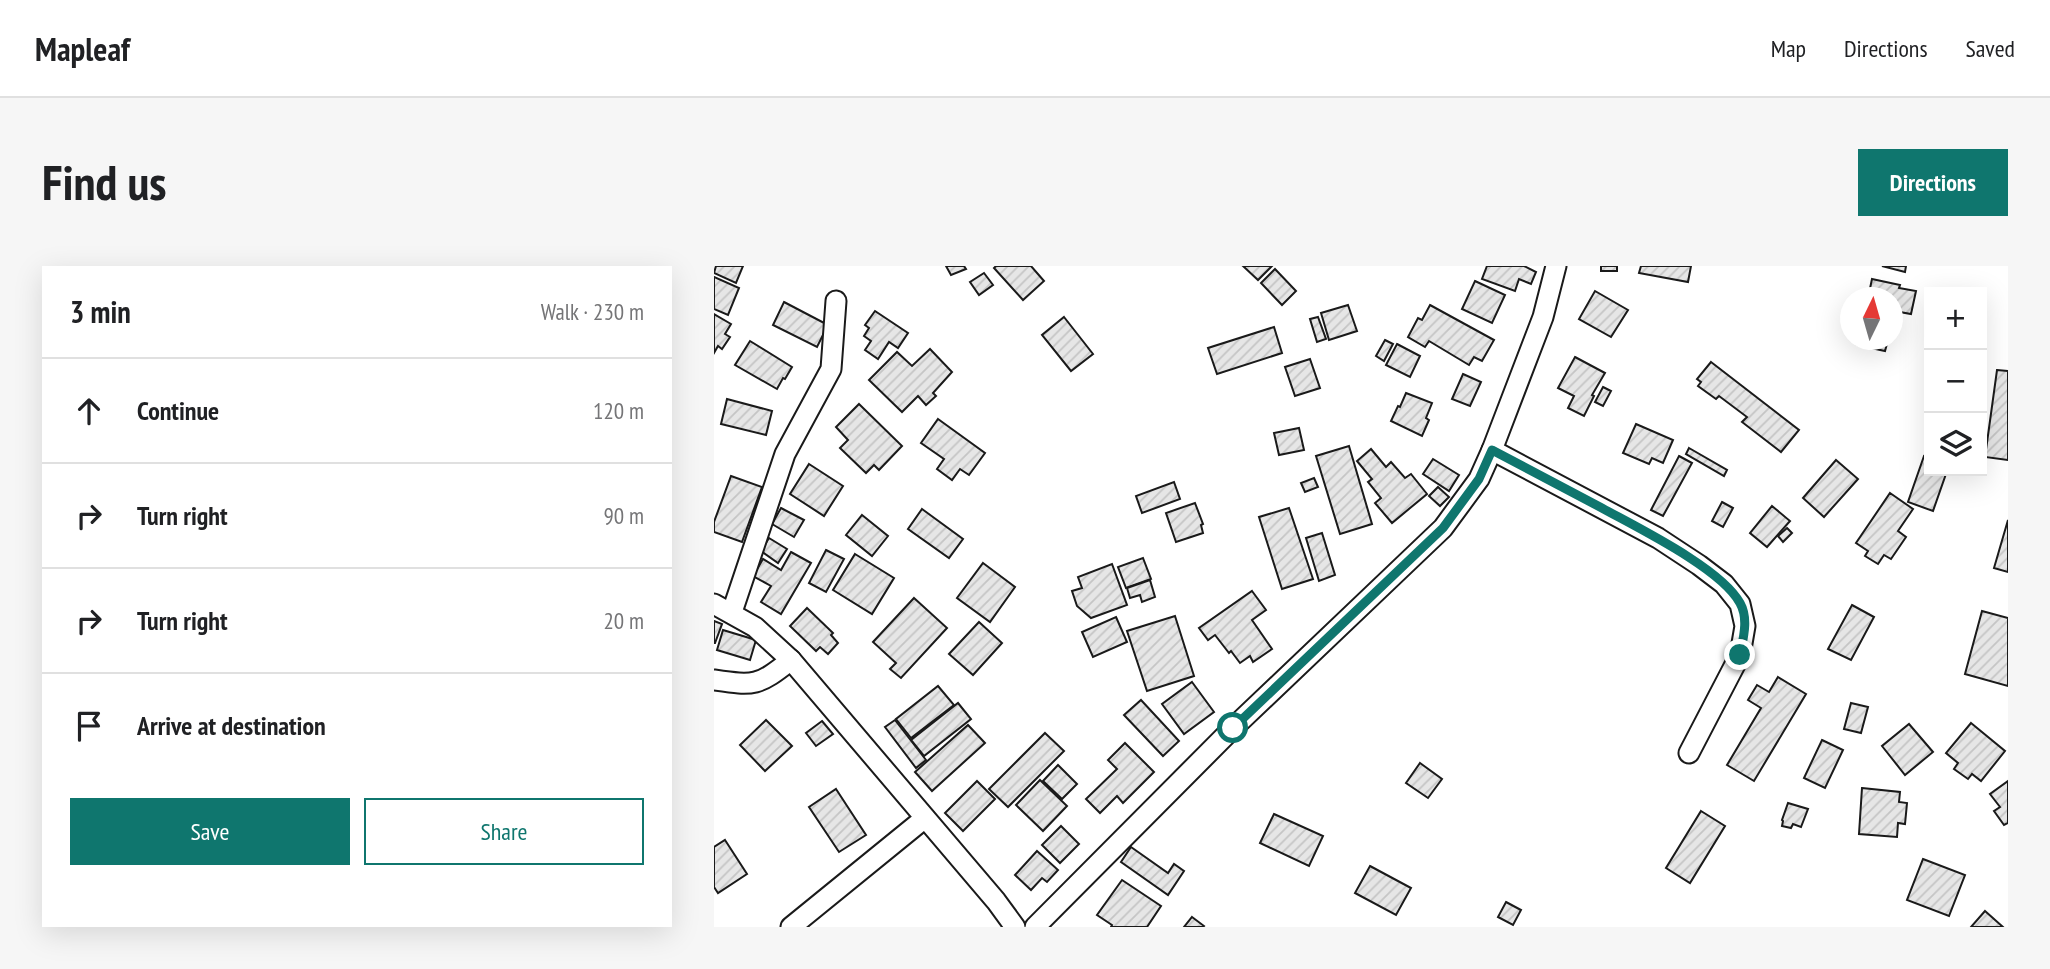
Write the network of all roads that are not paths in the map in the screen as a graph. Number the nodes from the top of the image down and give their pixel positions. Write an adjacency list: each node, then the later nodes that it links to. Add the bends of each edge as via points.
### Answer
1 (1556, 266): 3 (street, via 1543,317)
2 (836, 301): 4 (street, via 831,369 785,454)
3 (1492, 450): 7 (street, via 1658,538 1724,584 1740,604 1745,626 1740,655); 11 (street, via 1479,479 1443,528 1233,728)
4 (723, 608): 5 (street, via 755,627)
5 (791, 660): 6 (street, via 766,679 746,684); 8 (street)
6 (714, 680)
7 (1689, 753)
8 (925, 818): 9 (street); 10 (street)
9 (791, 927)
10 (1015, 927)
11 (1035, 927)

